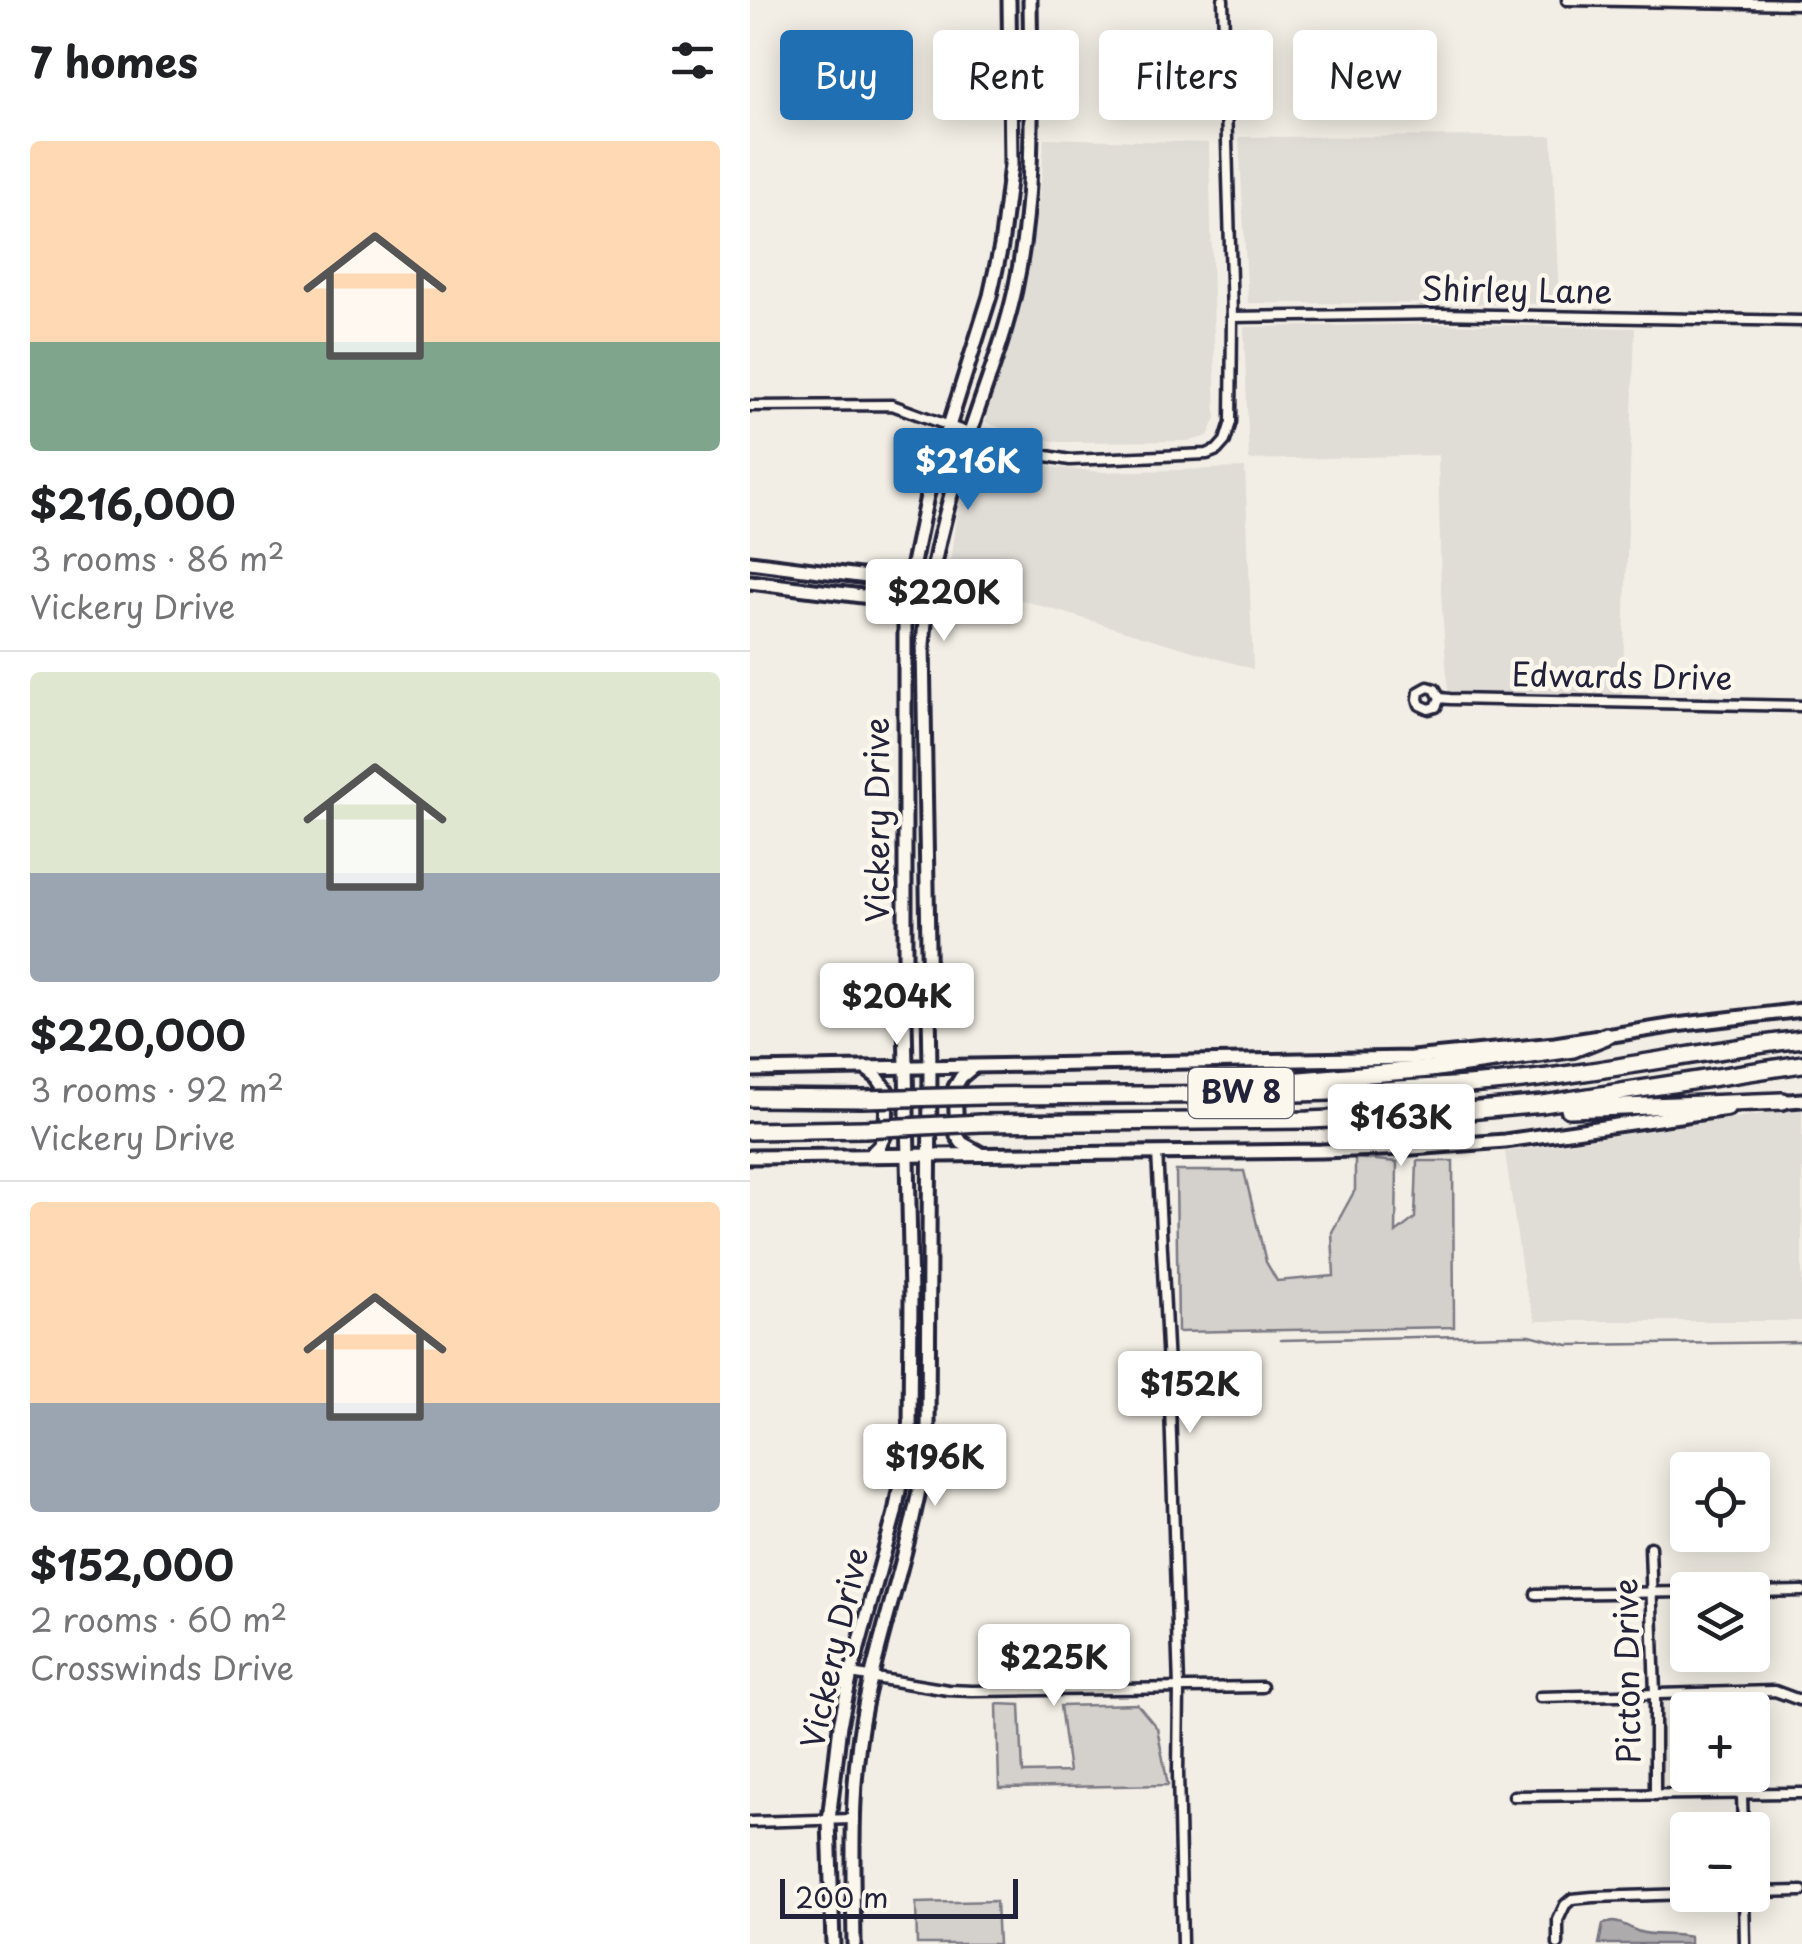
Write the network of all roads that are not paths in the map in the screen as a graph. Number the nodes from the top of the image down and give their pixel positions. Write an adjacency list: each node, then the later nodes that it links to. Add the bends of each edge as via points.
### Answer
1 (1010, 0): 9 (main road, Vickery Drive, via 1007,208 990,296)
2 (1030, 0): 10 (main road, Vickery Drive, via 1026,230 1001,343)
3 (1224, 0): 6 (street)
4 (1567, 0): 5 (street)
5 (1802, 4)
6 (1232, 317): 7 (street, Shirley Lane); 10 (street, via 1232,422 1217,450 1070,460)
7 (1802, 321)
8 (750, 406): 9 (street, via 892,405)
9 (950, 426): 10 (street); 14 (main road, Vickery Drive)
10 (970, 434): 16 (main road, Vickery Drive)
11 (750, 562): 12 (main road)
12 (779, 566): 14 (main road); 15 (main road)
13 (750, 582): 15 (main road)
14 (908, 582): 16 (main road); 17 (main road, Vickery Drive)
15 (777, 584): 17 (main road)
16 (930, 585): 18 (main road, Vickery Drive)
17 (905, 602): 18 (main road); 21 (main road, Vickery Drive)
18 (926, 604): 20 (main road, Vickery Drive)
19 (1440, 698): 22 (street, Edwards Drive)
20 (926, 699): 21 (main road); 24 (main road, Vickery Drive)
21 (905, 700): 23 (main road, Vickery Drive)
22 (1802, 706)
23 (904, 819): 24 (main road); 32 (main road, Vickery Drive)
24 (927, 819): 31 (main road, Vickery Drive)
25 (1802, 1010): 26 (main road)
26 (1606, 1036): 29 (main road, via 1412,1058); 34 (highway, via 1573,1049 1430,1070)
27 (1802, 1039): 34 (highway, BW 8, via 1463,1085)
28 (1802, 1064): 38 (highway, BW 8)
29 (973, 1067): 31 (main road); 43 (main road, via 956,1087 957,1136)
30 (865, 1068): 32 (main road); 33 (main road); 45 (main road, via 888,1091 886,1132)
31 (930, 1068): 32 (main road); 41 (main road, Vickery Drive)
32 (906, 1069): 42 (main road, Vickery Drive)
33 (750, 1070)
34 (1150, 1094): 35 (highway, BW 8, bridge)
35 (750, 1098)
36 (1802, 1100): 37 (main road)
37 (1783, 1101): 38 (highway); 40 (main road, via 1505,1141)
38 (1460, 1113): 39 (highway, BW 8, bridge)
39 (750, 1130)
40 (1157, 1152): 43 (main road); 59 (street)
41 (930, 1154): 42 (main road); 43 (main road); 47 (main road, Vickery Drive)
42 (909, 1155): 45 (main road); 46 (main road, Vickery Drive)
43 (982, 1155)
44 (750, 1156): 45 (main road)
45 (868, 1156)
46 (911, 1296): 47 (main road); 48 (main road, Vickery Drive, via 910,1428)
47 (930, 1297): 49 (main road, Vickery Drive, via 928,1433)
48 (895, 1514): 49 (main road); 56 (main road, Vickery Drive)
49 (912, 1518): 57 (main road, Vickery Drive)
50 (1650, 1547): 52 (street, Picton Drive)
51 (1802, 1591): 54 (street)
52 (1651, 1592): 53 (street); 55 (street); 60 (street, Picton Drive)
53 (1670, 1592)
54 (1770, 1592)
55 (1536, 1594)
56 (851, 1674): 57 (street); 68 (main road, Vickery Drive)
57 (872, 1678): 59 (street, via 972,1691); 69 (main road, Vickery Drive)
58 (1262, 1687): 59 (street)
59 (1179, 1688): 77 (street)
60 (1655, 1694): 61 (street); 62 (street, via 1774,1692); 65 (street, Picton Drive)
61 (1540, 1696)
62 (1802, 1701)
63 (1802, 1793): 64 (street)
64 (1742, 1794): 65 (street); 67 (street)
65 (1655, 1795): 66 (street)
66 (1514, 1796)
67 (1742, 1812)
68 (829, 1820): 69 (street); 70 (street); 75 (main road, Vickery Drive)
69 (852, 1820): 76 (main road, Vickery Drive)
70 (750, 1822)
71 (1770, 1892): 72 (street)
72 (1802, 1892)
73 (1670, 1895): 78 (street, via 1579,1898 1565,1905 1558,1920)
74 (1744, 1912): 79 (street)
75 (833, 1944)
76 (854, 1944)
77 (1182, 1944)
78 (1558, 1944)
79 (1745, 1944)

